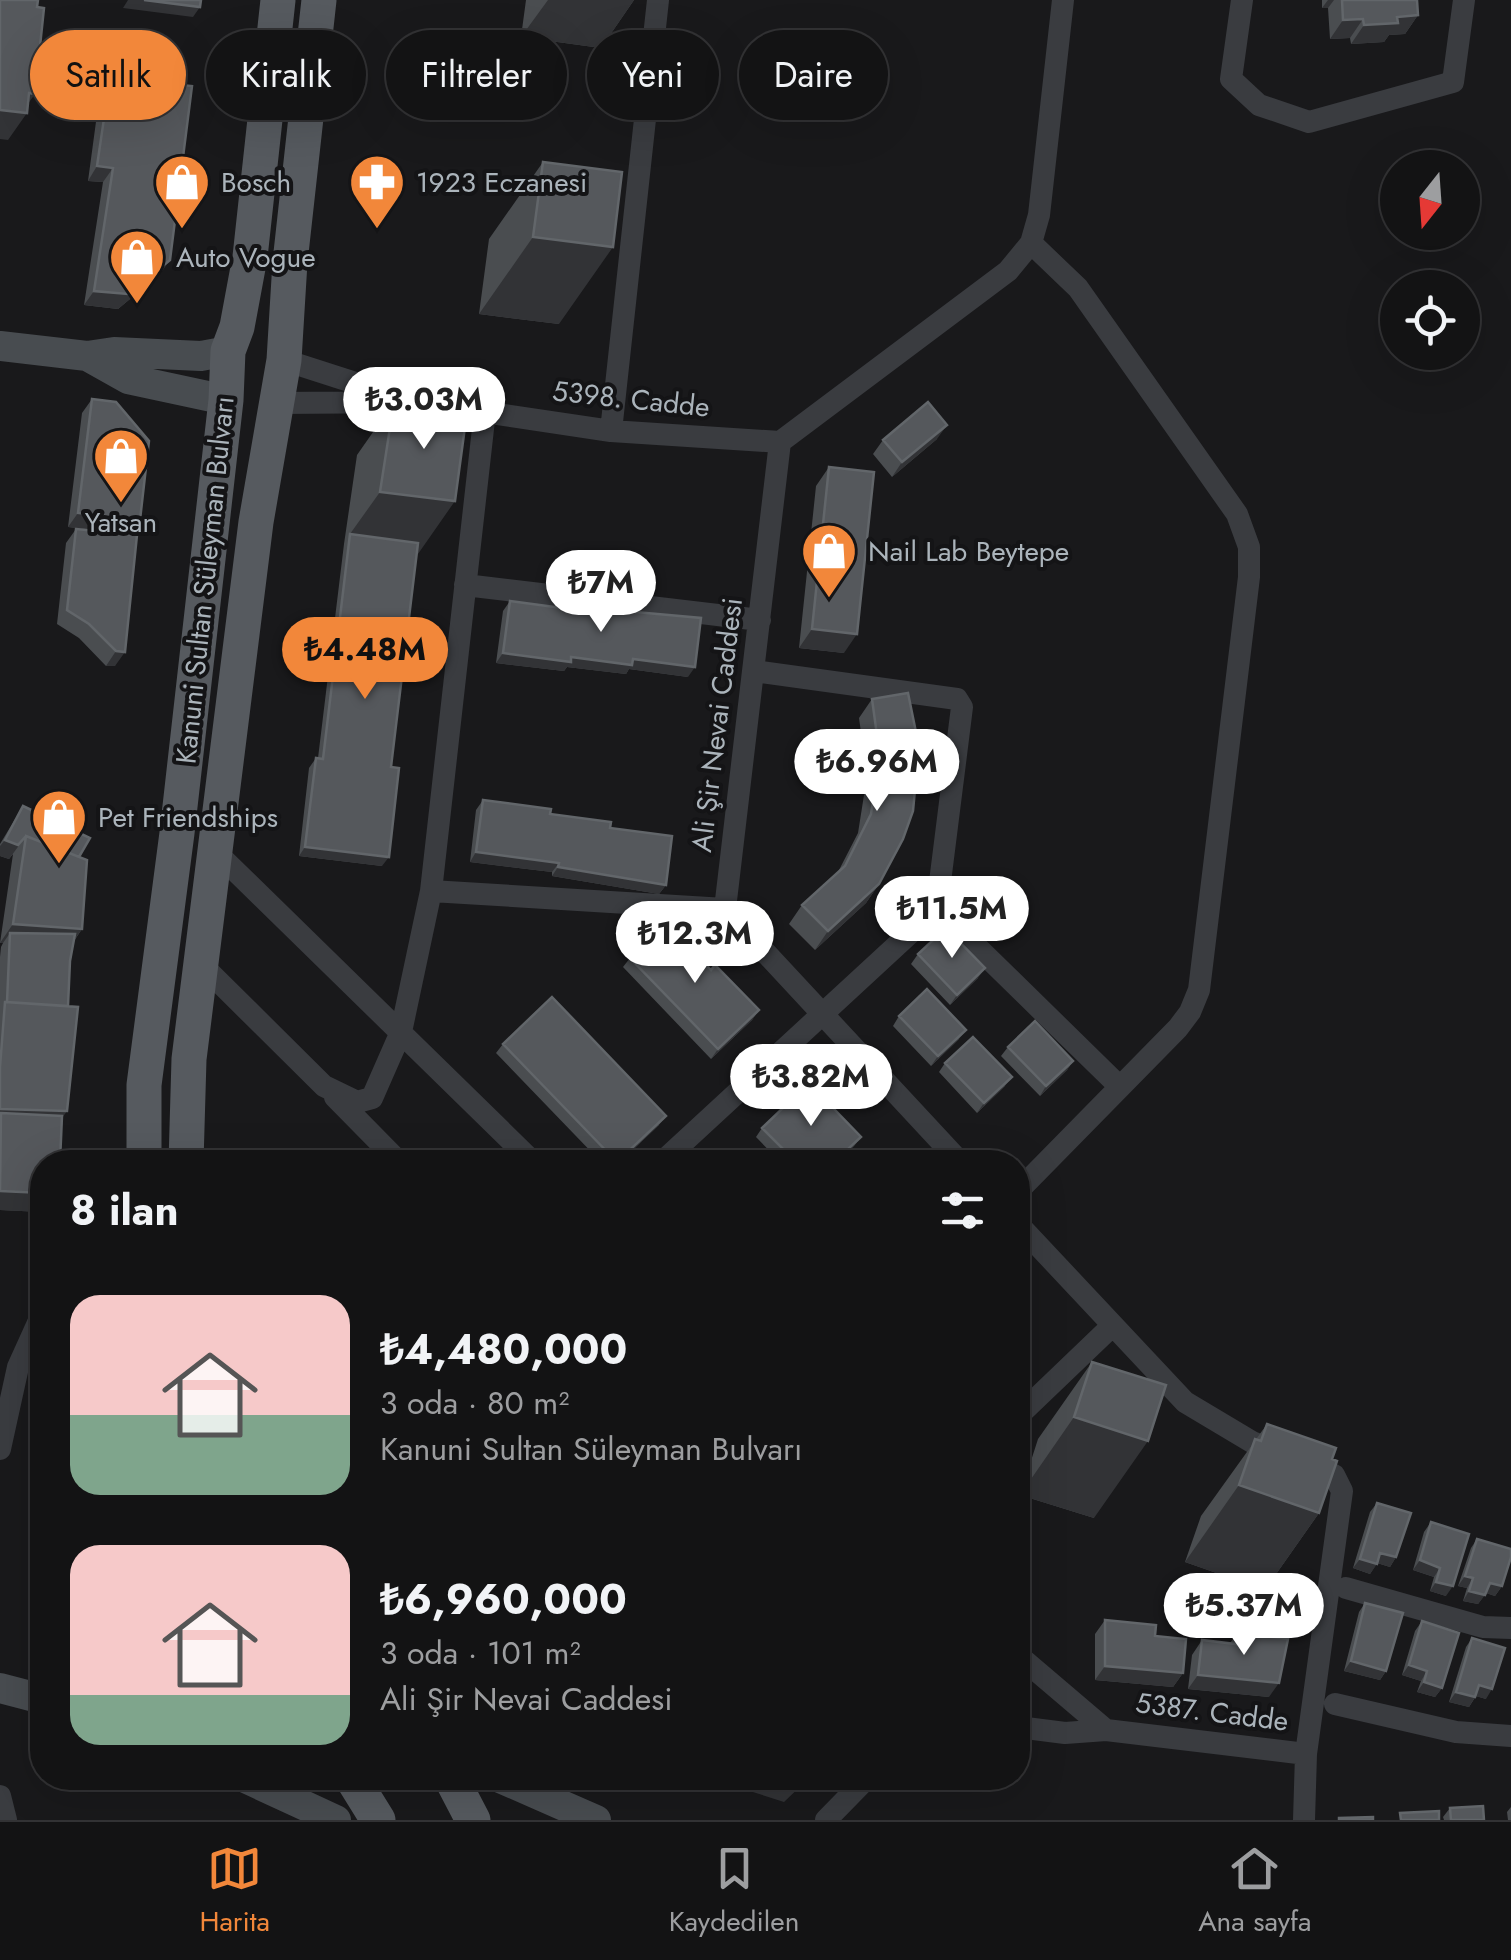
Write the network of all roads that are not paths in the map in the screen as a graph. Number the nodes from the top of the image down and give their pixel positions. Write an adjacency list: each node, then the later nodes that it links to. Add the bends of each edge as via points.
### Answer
1 (278, 0): 9 (main road, Kanuni Sultan Süleyman Bulvarı, via 250,257)
2 (319, 0): 11 (main road, Kanuni Sultan Süleyman Bulvarı)
3 (658, 0): 16 (street)
4 (1063, 0): 7 (street, via 1040,215)
5 (1242, 0): 6 (street, via 1231,78 1259,105 1309,122 1454,82)
6 (1464, 0)
7 (1030, 242): 17 (street, via 1008,271); 29 (street, via 1089,304 1237,514 1249,548 1199,990 1178,1028)
8 (0, 346): 10 (street)
9 (228, 351): 10 (street); 11 (main road, via 252,349); 12 (main road, Kanuni Sultan Süleyman Bulvarı)
10 (87, 356): 12 (street, via 128,378)
11 (284, 360): 13 (street, 5398. Cadde); 14 (main road, Kanuni Sultan Süleyman Bulvarı)
12 (226, 400): 14 (main road); 30 (main road, Kanuni Sultan Süleyman Bulvarı, via 144,1085)
13 (416, 402): 14 (street, 5398. Cadde); 15 (street, 5398. Cadde)
14 (277, 403): 21 (main road, Kanuni Sultan Süleyman Bulvarı)
15 (485, 411): 16 (street, 5398. Cadde); 18 (street)
16 (611, 431): 17 (street, 5398. Cadde)
17 (780, 442): 19 (street, Ali Şir Nevai Caddesi)
18 (465, 585): 19 (street); 22 (street)
19 (760, 620): 20 (street, Ali Şir Nevai Caddesi)
20 (754, 671): 23 (street, via 957,699 962,706); 24 (street, Ali Şir Nevai Caddesi)
21 (216, 853): 25 (main road, Kanuni Sultan Süleyman Bulvarı); 27 (street)
22 (431, 891): 24 (street); 27 (street)
23 (933, 904): 26 (street); 29 (street)
24 (725, 910): 26 (street)
25 (202, 965): 28 (street); 31 (main road, Kanuni Sultan Süleyman Bulvarı)
26 (823, 1015): 34 (street); 35 (street)
27 (401, 1032): 28 (street, via 372,1098 357,1102); 33 (street)
28 (324, 1086): 32 (street)
29 (1119, 1086): 36 (street)
30 (144, 1150)
31 (186, 1150)
32 (387, 1150)
33 (521, 1150)
34 (675, 1150)
35 (949, 1150)
36 (1030, 1179)
37 (1030, 1237): 38 (street)
38 (1112, 1326): 41 (street); 52 (street, via 1185,1402 1252,1442 1334,1475 1342,1491)
39 (30, 1332): 40 (street)
40 (9, 1363): 42 (street)
41 (1030, 1405)
42 (0, 1449)
43 (1346, 1588): 44 (street)
44 (1511, 1628)
45 (1030, 1665): 50 (street, 5387. Cadde)
46 (0, 1688): 47 (street)
47 (30, 1696)
48 (1335, 1704): 51 (street, via 1456,1732)
49 (1030, 1729): 50 (street)
50 (1106, 1730): 52 (street, 5387. Cadde)
51 (1511, 1736)
52 (1306, 1754): 65 (street)
53 (271, 1790): 60 (street)
54 (359, 1790): 61 (main road)
55 (458, 1790): 62 (main road)
56 (527, 1790): 63 (street)
57 (856, 1790): 64 (street)
58 (0, 1796): 59 (street)
59 (6, 1820)
60 (336, 1820)
61 (378, 1820)
62 (473, 1820)
63 (596, 1820)
64 (826, 1820)
65 (1304, 1820)

